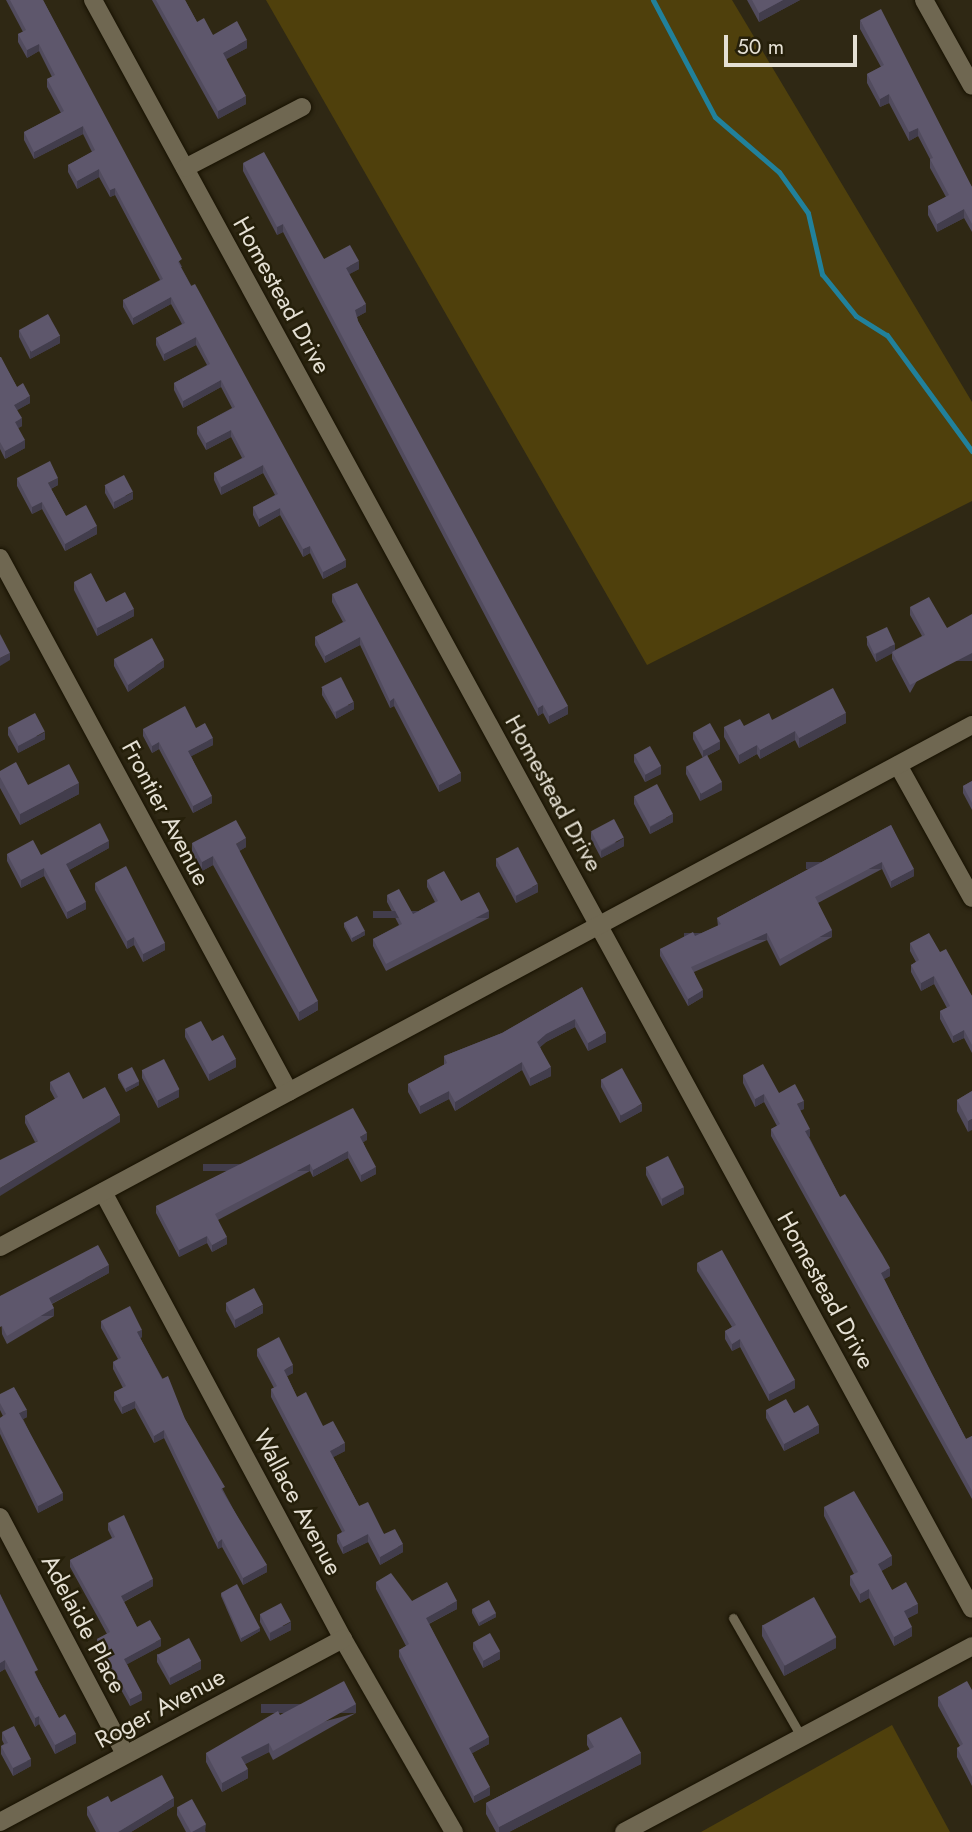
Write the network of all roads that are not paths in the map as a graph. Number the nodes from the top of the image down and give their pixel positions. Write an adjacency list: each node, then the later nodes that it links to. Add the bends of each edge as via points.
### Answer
1 (93, 0): 5 (street, Homestead Drive)
2 (925, 0): 3 (street)
3 (972, 86)
4 (302, 107): 5 (street)
5 (185, 168): 10 (street, Homestead Drive)
6 (0, 558): 11 (street, Frontier Avenue)
7 (972, 725): 8 (street)
8 (898, 765): 9 (street); 10 (street)
9 (972, 898)
10 (599, 925): 11 (street); 15 (street, Homestead Drive)
11 (289, 1092): 12 (street)
12 (103, 1192): 13 (street); 17 (street, Wallace Avenue)
13 (0, 1247)
14 (0, 1517): 20 (street, Adelaide Place)
15 (972, 1609)
16 (733, 1618): 19 (lane)
17 (344, 1639): 20 (street, Roger Avenue); 22 (street, Wallace Avenue)
18 (972, 1646): 19 (street)
19 (802, 1738): 23 (street)
20 (125, 1754): 21 (street, Roger Avenue)
21 (0, 1822)
22 (454, 1832)
23 (624, 1832)

